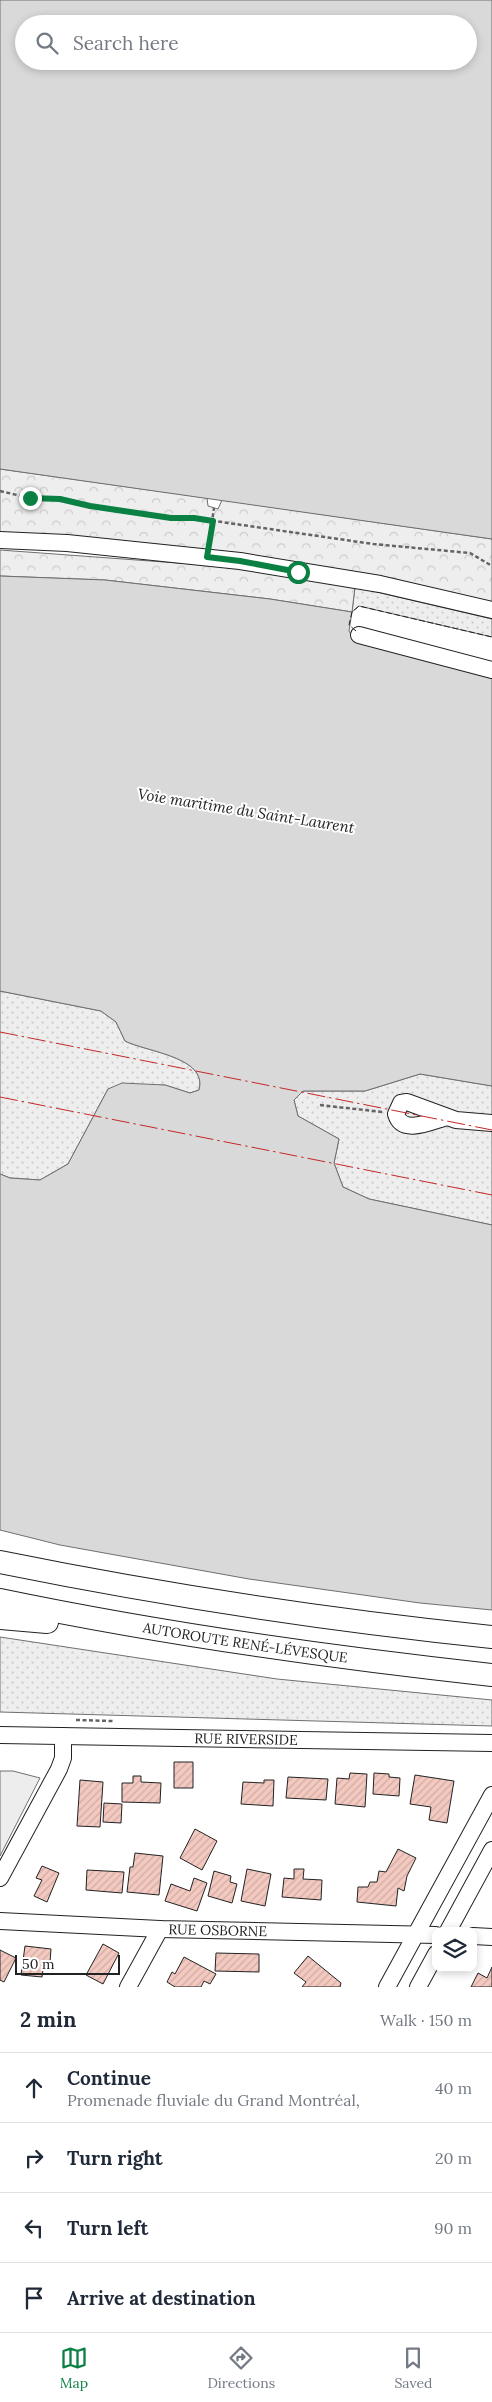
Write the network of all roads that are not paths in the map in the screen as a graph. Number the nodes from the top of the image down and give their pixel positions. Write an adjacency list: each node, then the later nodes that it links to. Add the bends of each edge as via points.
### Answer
1 (0, 540): 2 (street, via 67,543 240,561 380,584)
2 (492, 610)
3 (359, 635): 4 (street)
4 (492, 670)
5 (396, 1114): 6 (street, via 401,1104 407,1102 468,1123)
6 (492, 1123)
7 (0, 1562): 11 (highway, via 264,1609)
8 (0, 1600): 10 (highway, AUTOROUTE RENÉ-LÉVESQUE)
9 (0, 1618): 10 (highway)
10 (202, 1637): 12 (highway, AUTOROUTE RENÉ-LÉVESQUE)
11 (492, 1637)
12 (492, 1675)
13 (0, 1735): 14 (street, RUE RIVERSIDE)
14 (63, 1736): 15 (street, RUE RIVERSIDE); 18 (street, via 63,1758 59,1769)
15 (492, 1743)
16 (492, 1795): 22 (street)
17 (492, 1850): 20 (street)
18 (0, 1878)
19 (0, 1921): 21 (street, RUE OSBORNE)
20 (450, 1927)
21 (160, 1928): 22 (street, RUE OSBORNE); 27 (street)
22 (415, 1934): 23 (street, RUE OSBORNE); 28 (street)
23 (432, 1935)
24 (477, 1936): 25 (street)
25 (492, 1937)
26 (432, 1961): 29 (street)
27 (128, 1987)
28 (387, 1987)
29 (418, 1987)

